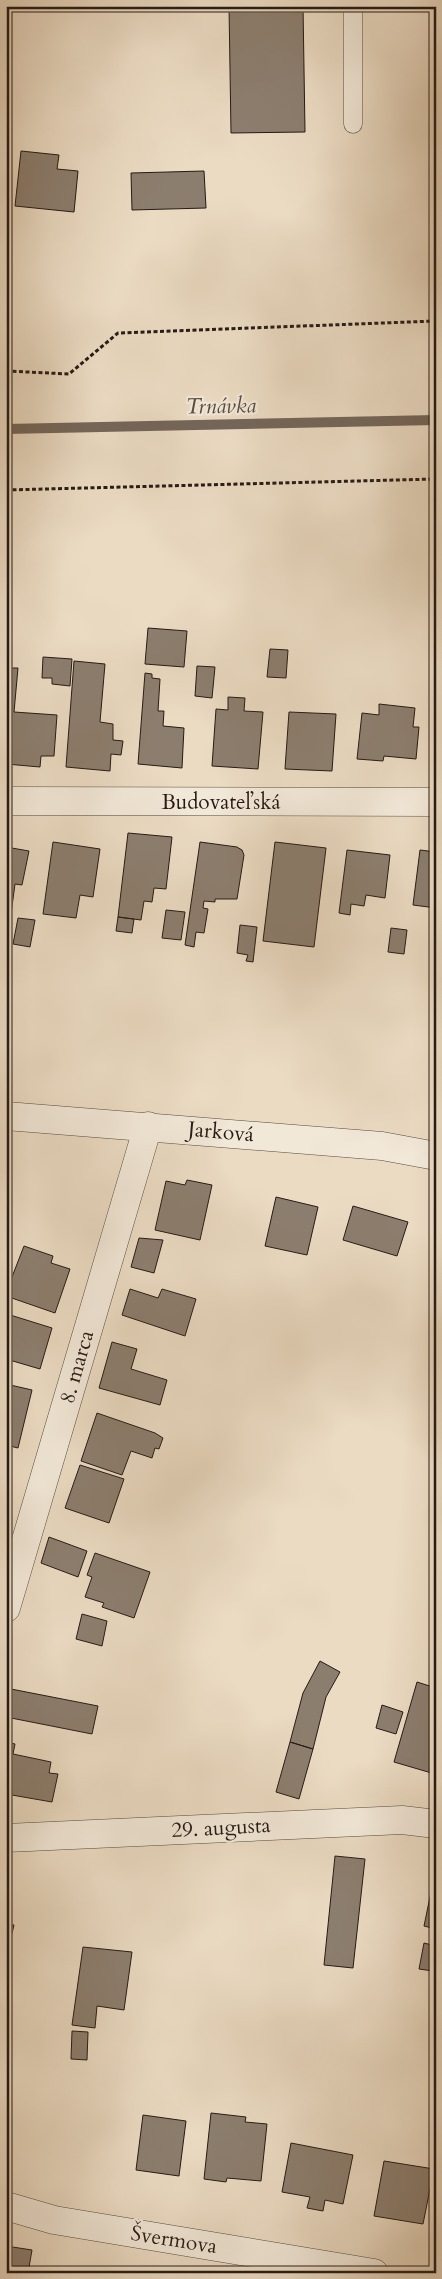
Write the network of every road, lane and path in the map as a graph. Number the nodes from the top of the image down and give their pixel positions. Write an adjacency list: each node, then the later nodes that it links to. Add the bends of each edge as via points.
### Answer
1 (353, 6): 2 (lane)
2 (353, 124)
3 (436, 321): 4 (path, via 118,334 69,374)
4 (6, 371)
5 (436, 479): 6 (path)
6 (6, 490)
7 (6, 801): 8 (street, Budovateľská)
8 (436, 802)
9 (6, 1116): 10 (street, Jarková)
10 (148, 1126): 11 (street, Jarková, via 382,1146); 12 (street, 8. marca)
11 (436, 1156)
12 (6, 1608)
13 (436, 1824): 14 (street, 29. augusta, via 402,1820)
14 (6, 1838)
15 (6, 2206): 16 (street, Švermova, via 54,2220)
16 (374, 2273)

